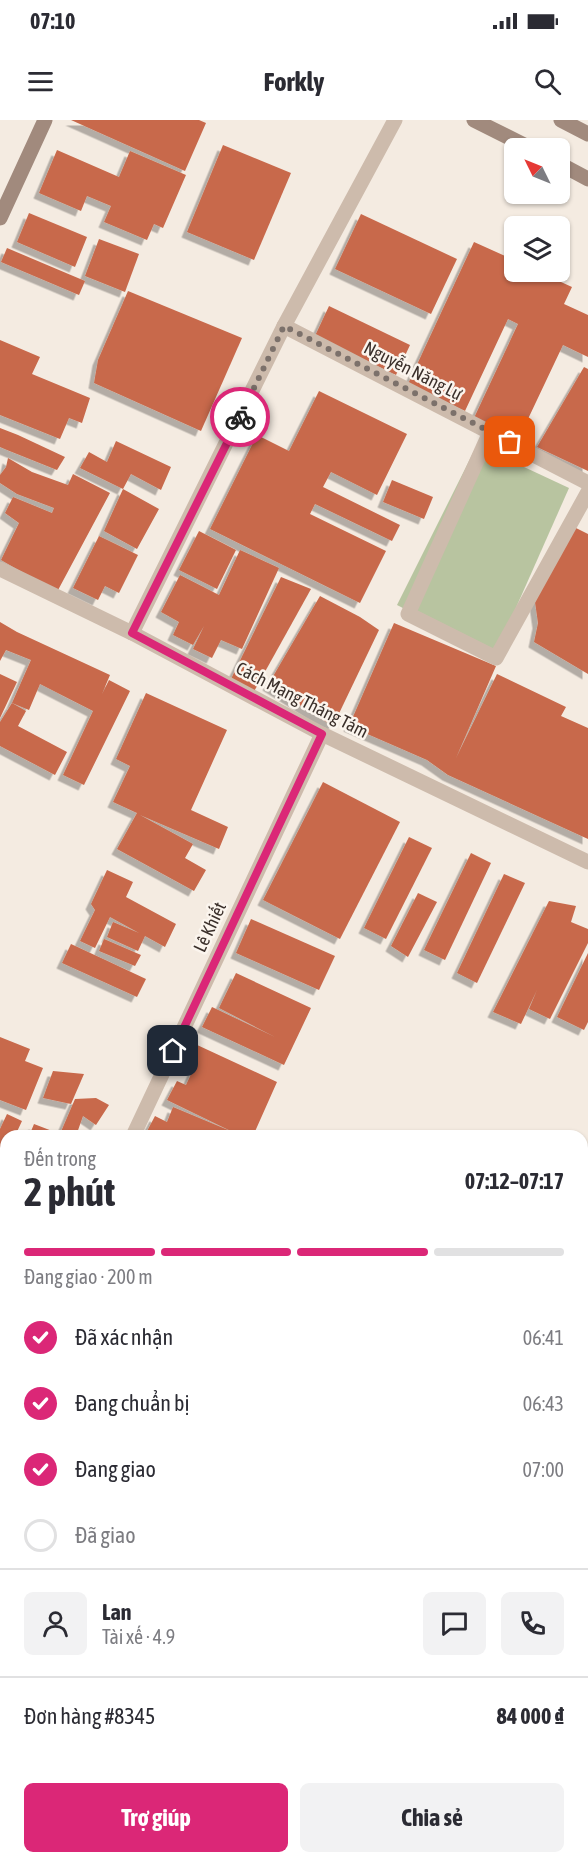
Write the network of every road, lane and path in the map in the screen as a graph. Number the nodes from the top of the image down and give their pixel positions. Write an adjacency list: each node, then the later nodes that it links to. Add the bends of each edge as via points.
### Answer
1 (45, 120): 9 (street)
2 (395, 120): 10 (street)
3 (474, 120): 6 (street)
4 (561, 120): 5 (street)
5 (588, 134)
6 (510, 138)
7 (570, 169): 8 (street)
8 (588, 178)
9 (0, 218)
10 (284, 326): 11 (street, Nguyễn Năng Lự); 15 (street)
11 (490, 432): 12 (street, Nguyễn Năng Lự); 13 (street, via 408,614 496,658)
12 (588, 483)
13 (588, 492)
14 (0, 569): 15 (street, Cách Mạng Tháng Tám)
15 (132, 633): 16 (street, Cách Mạng Tháng Tám)
16 (322, 734): 17 (street, Cách Mạng Tháng Tám); 18 (street, Lê Khiết)
17 (588, 862)
18 (136, 1130)

